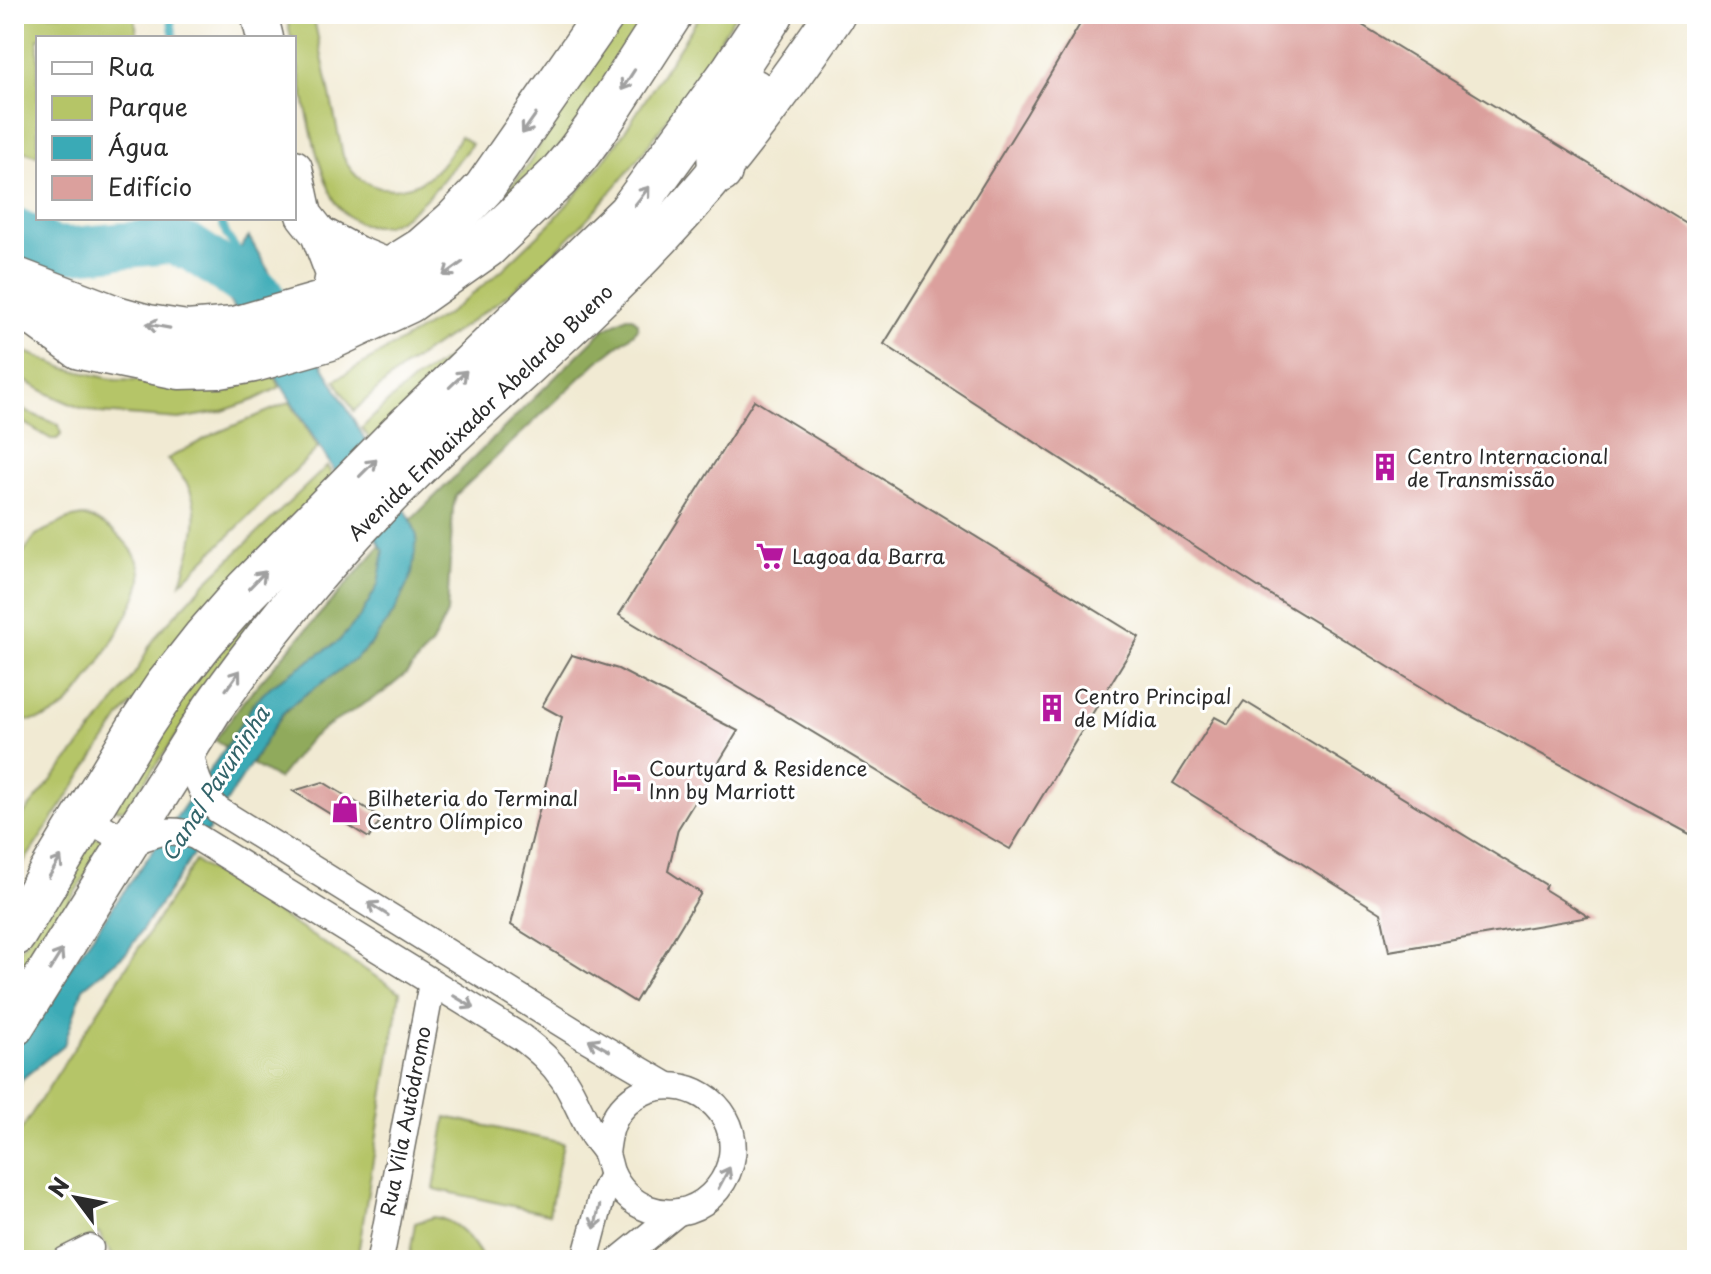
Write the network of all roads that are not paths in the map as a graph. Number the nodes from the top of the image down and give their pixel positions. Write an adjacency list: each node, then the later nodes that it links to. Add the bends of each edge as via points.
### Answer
1 (259, 14): 6 (street)
2 (605, 14): 10 (main road, one-way to 10, via 484,188 422,248)
3 (670, 14): 13 (highway, one-way to 13, via 578,153 486,246 408,301)
4 (773, 14): 7 (highway, via 780,37 771,65 721,141); 17 (highway, Avenida Embaixador Abelardo Bueno, one-way to 4, via 629,214)
5 (835, 14): 7 (main road, Avenida Embaixador Abelardo Bueno)
6 (264, 36)
7 (720, 171): 17 (main road, Avenida Embaixador Abelardo Bueno, via 603,295)
8 (296, 177): 9 (street, via 304,215)
9 (319, 234): 10 (street); 13 (street, via 334,274)
10 (390, 268): 13 (main road)
11 (14, 277): 15 (main road, one-way to 11, via 116,316)
12 (14, 299): 16 (highway)
13 (321, 315): 15 (highway)
14 (14, 324): 16 (main road)
15 (244, 343): 16 (highway, via 219,366 179,367)
16 (80, 347)
17 (410, 450): 18 (highway, Avenida Embaixador Abelardo Bueno, one-way to 17)
18 (344, 516): 19 (main road, Avenida Embaixador Abelardo Bueno, one-way to 18, via 212,709); 20 (highway, Avenida Embaixador Abelardo Bueno, one-way to 18, via 141,725 204,639 246,591)
19 (194, 763): 21 (main road, Avenida Embaixador Abelardo Bueno); 25 (street, one-way to 19, via 248,829 211,803)
20 (85, 817): 21 (street); 22 (highway, Avenida Embaixador Abelardo Bueno, one-way to 20)
21 (146, 837): 23 (street, via 187,833); 24 (main road, Avenida Embaixador Abelardo Bueno, one-way to 21)
22 (14, 934)
23 (432, 983): 26 (street, one-way to 26, via 521,1037 552,1063); 30 (street, Rua Vila Autódromo)
24 (14, 1026)
25 (666, 1085): 26 (street, via 638,1094 620,1110 608,1136); 27 (street, one-way to 25, via 715,1193 730,1169 733,1140 716,1105 689,1088)
26 (609, 1164): 27 (street, via 618,1186 635,1202 655,1211); 31 (street, one-way to 31)
27 (678, 1212): 32 (street)
28 (90, 1248): 29 (street)
29 (66, 1260)
30 (380, 1260)
31 (585, 1260)
32 (619, 1260)

